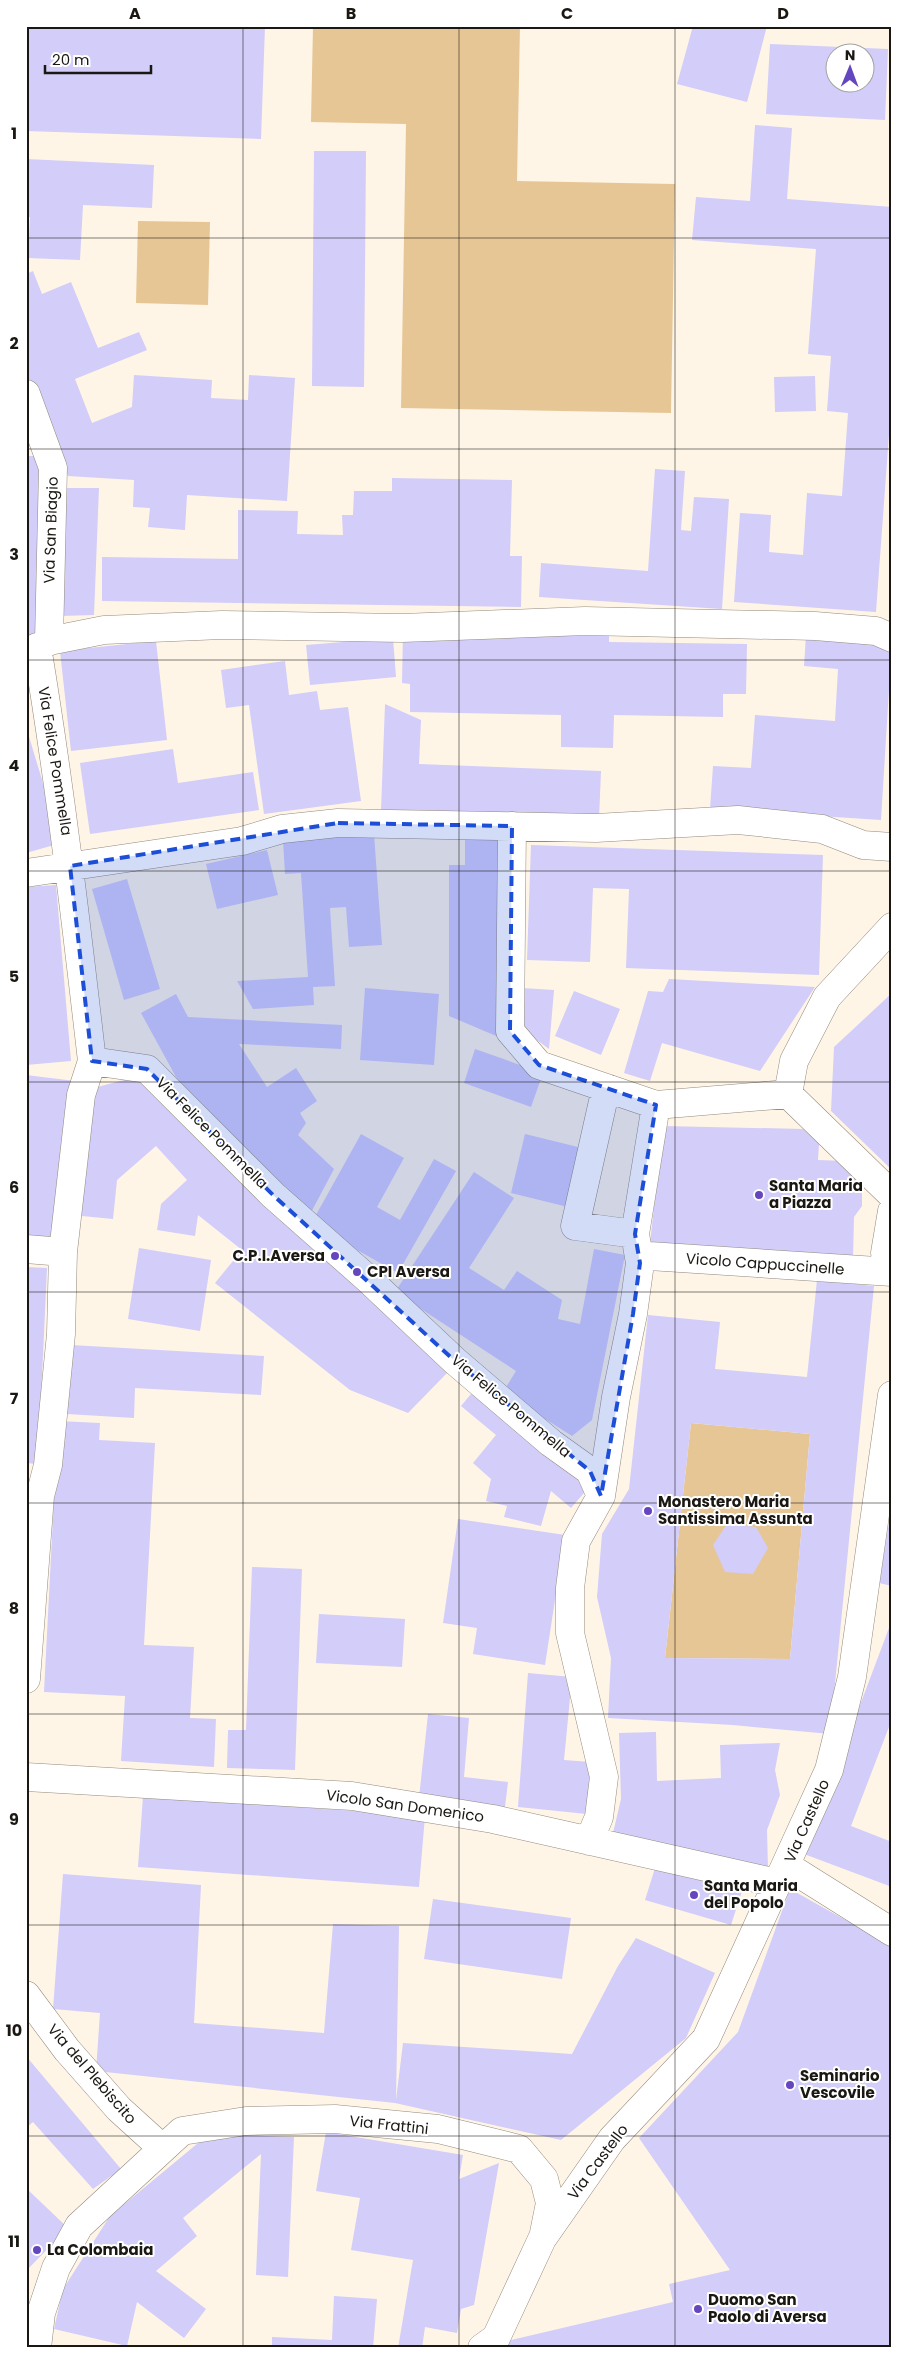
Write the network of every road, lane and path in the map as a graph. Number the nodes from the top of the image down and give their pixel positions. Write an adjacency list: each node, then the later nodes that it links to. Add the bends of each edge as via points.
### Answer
1 (26, 394): 3 (street, Via San Biagio, via 53,468)
2 (892, 638): 3 (street, via 876,631 815,626 585,621 402,628 222,625 104,630)
3 (37, 648): 6 (street, Via Felice Pommella)
4 (512, 826): 5 (street, via 639,827 738,820 822,829 863,846); 6 (street, via 338,823 282,829 242,840); 10 (street, via 510,1030 539,1065)
5 (892, 847)
6 (70, 866): 7 (street); 9 (street, Via Felice Pommella)
7 (26, 873)
8 (892, 927): 11 (street, via 827,997 794,1061)
9 (92, 1061): 17 (street, via 80,1095); 23 (street, Via Felice Pommella, via 147,1069 273,1194 455,1360 550,1443 590,1471)
10 (606, 1088): 12 (street); 15 (street, via 575,1226)
11 (788, 1094): 12 (street); 13 (street)
12 (656, 1105): 15 (street)
13 (892, 1195)
14 (892, 1211): 19 (street, via 885,1253)
15 (635, 1234): 18 (street)
16 (26, 1249): 17 (street)
17 (62, 1252): 22 (street, via 61,1334 48,1465)
18 (640, 1262): 20 (street, Vicolo Cappuccinelle, via 649,1256); 23 (street)
19 (892, 1263)
20 (892, 1272)
21 (892, 1395): 27 (street, Via Castello, via 852,1676 829,1770)
22 (33, 1496): 24 (street)
23 (601, 1496): 26 (street, via 576,1542 570,1588 570,1633 604,1777 599,1817)
24 (26, 1679)
25 (26, 1777): 26 (street, Vicolo San Domenico, via 352,1796 493,1819)
26 (589, 1841): 27 (street, Vicolo San Domenico)
27 (782, 1874): 28 (street, Vicolo San Domenico); 31 (street, Via Castello, via 706,2039 612,2140)
28 (892, 1932)
29 (26, 1995): 30 (street, Via del Plebiscito, via 67,2050 119,2109)
30 (162, 2148): 31 (street, Via Frattini, via 182,2131 246,2121 336,2119 438,2129 519,2148 544,2179 550,2203); 32 (street, Via Frattini, via 79,2226 56,2268 41,2313)
31 (542, 2240): 33 (street, Via Castello, via 496,2338)
32 (37, 2348)
33 (482, 2348)

